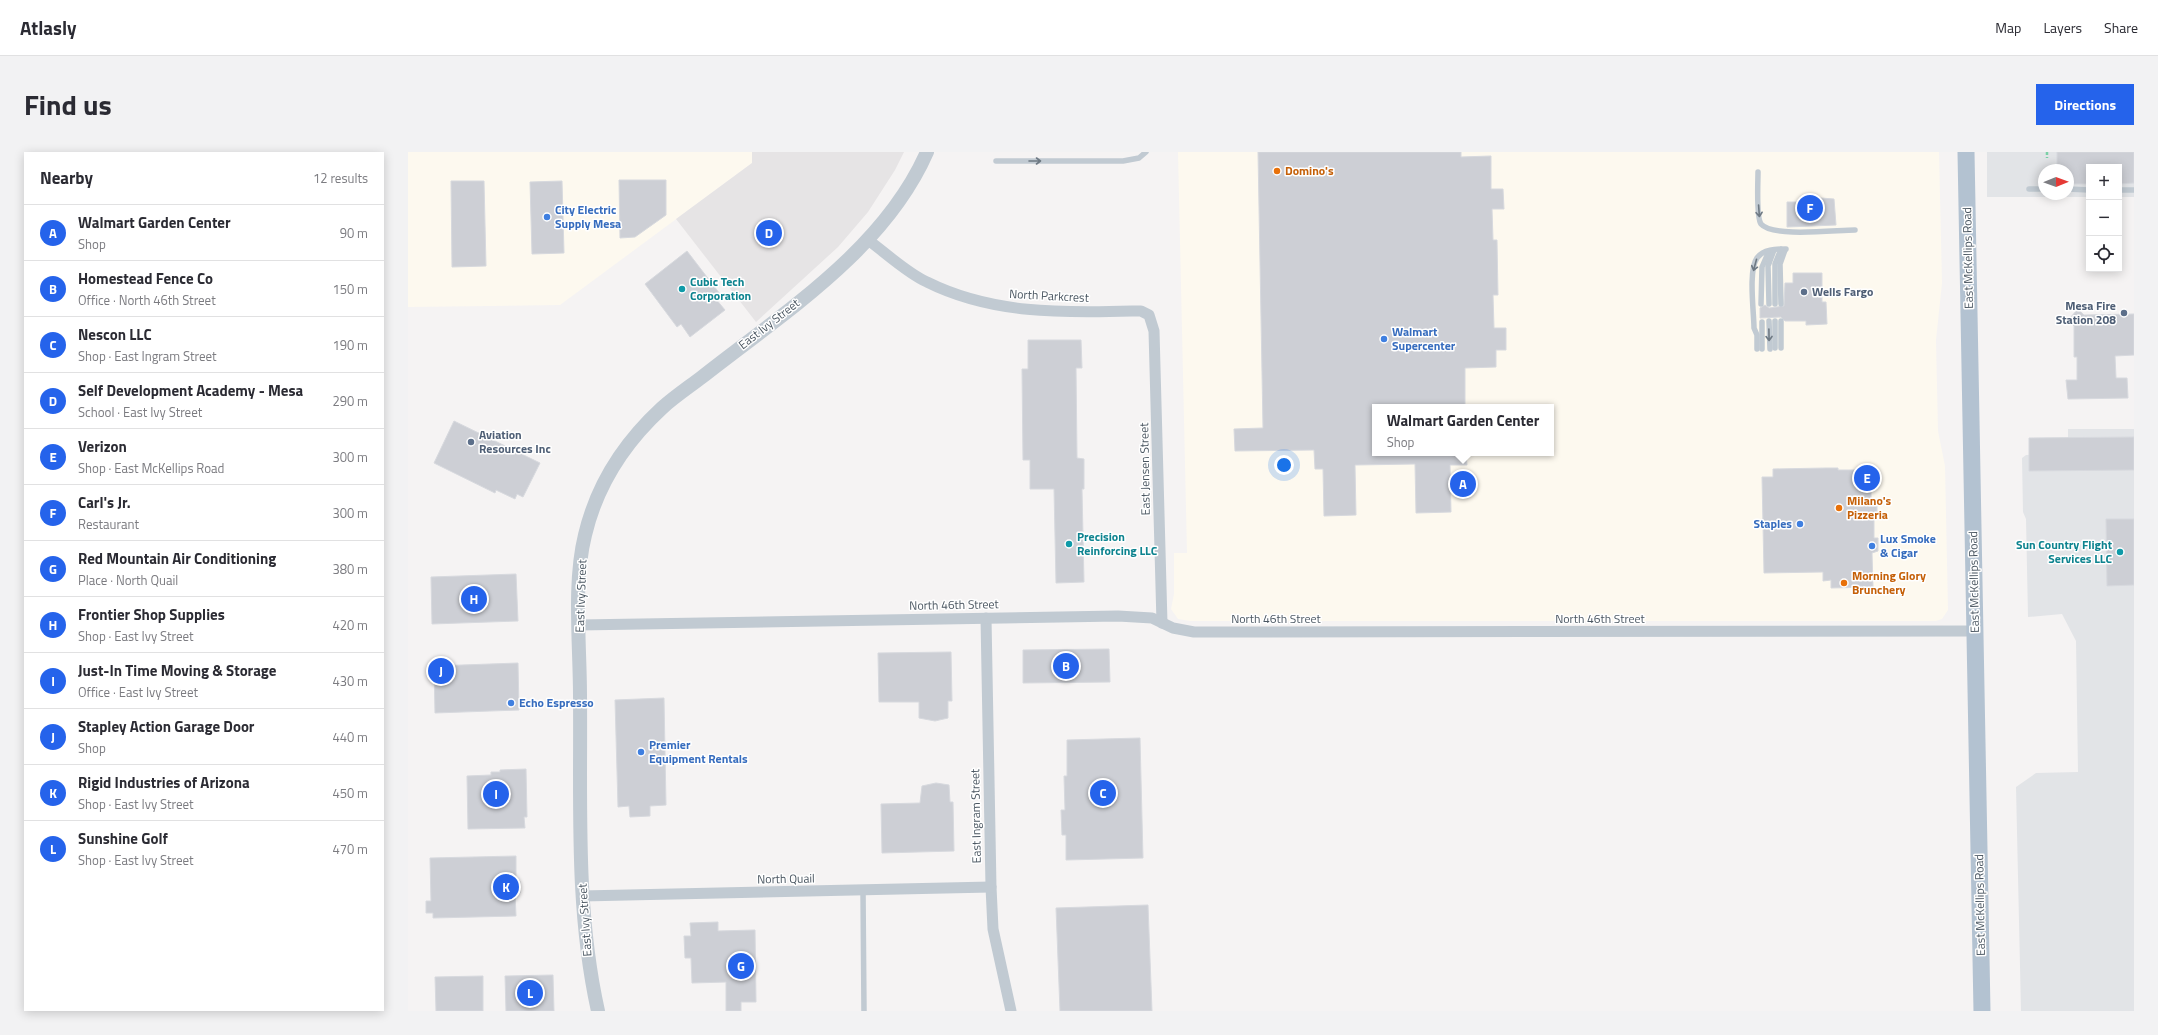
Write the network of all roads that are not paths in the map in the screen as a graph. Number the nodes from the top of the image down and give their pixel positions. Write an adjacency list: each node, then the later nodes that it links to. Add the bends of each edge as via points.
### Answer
1 (927, 152): 13 (street, East Ivy Street, via 905,192)
2 (1146, 152): 4 (lane, one-way to 2, via 1123,162 1139,158)
3 (1966, 152): 22 (main road, East McKellips Road)
4 (996, 161)
5 (1758, 172): 12 (lane, one-way to 12, via 1760,223 1767,228 1781,232)
6 (2029, 189): 7 (lane)
7 (2038, 189)
8 (2074, 190): 9 (lane)
9 (2086, 190)
10 (2122, 190): 11 (lane)
11 (2134, 190)
12 (1855, 230)
13 (868, 240): 16 (street, North Parkcrest, via 925,282 958,296 1006,308 1141,311); 21 (street, East Ivy Street, via 840,268 663,407 634,437 611,468 594,505 584,536 579,572)
14 (1772, 250): 14 (lane, via 1783,249 1775,304 1768,266); 15 (lane, via 1762,267); 17 (lane, one-way to 17, via 1757,257 1753,269 1754,328 1759,349)
15 (1761, 304)
16 (1150, 315): 20 (street, East Jensen Street, via 1154,331)
17 (1762, 322)
18 (1775, 348): 18 (lane, one-way to 18, via 1775,321)
19 (986, 618): 20 (street, North 46th Street, via 1118,616 1152,618); 21 (street, North 46th Street); 23 (street, East Ingram Street)
20 (1162, 623): 22 (street, North 46th Street, via 1194,632)
21 (579, 625): 25 (street, East Ivy Street)
22 (1974, 631): 29 (main road, East McKellips Road)
23 (990, 887): 24 (street, North Quail); 28 (street, East Ingram Street, via 993,929)
24 (863, 890): 25 (street, North Quail); 27 (lane)
25 (582, 896): 26 (street, East Ivy Street, via 589,971)
26 (598, 1011)
27 (864, 1011)
28 (1011, 1011)
29 (1982, 1011)

